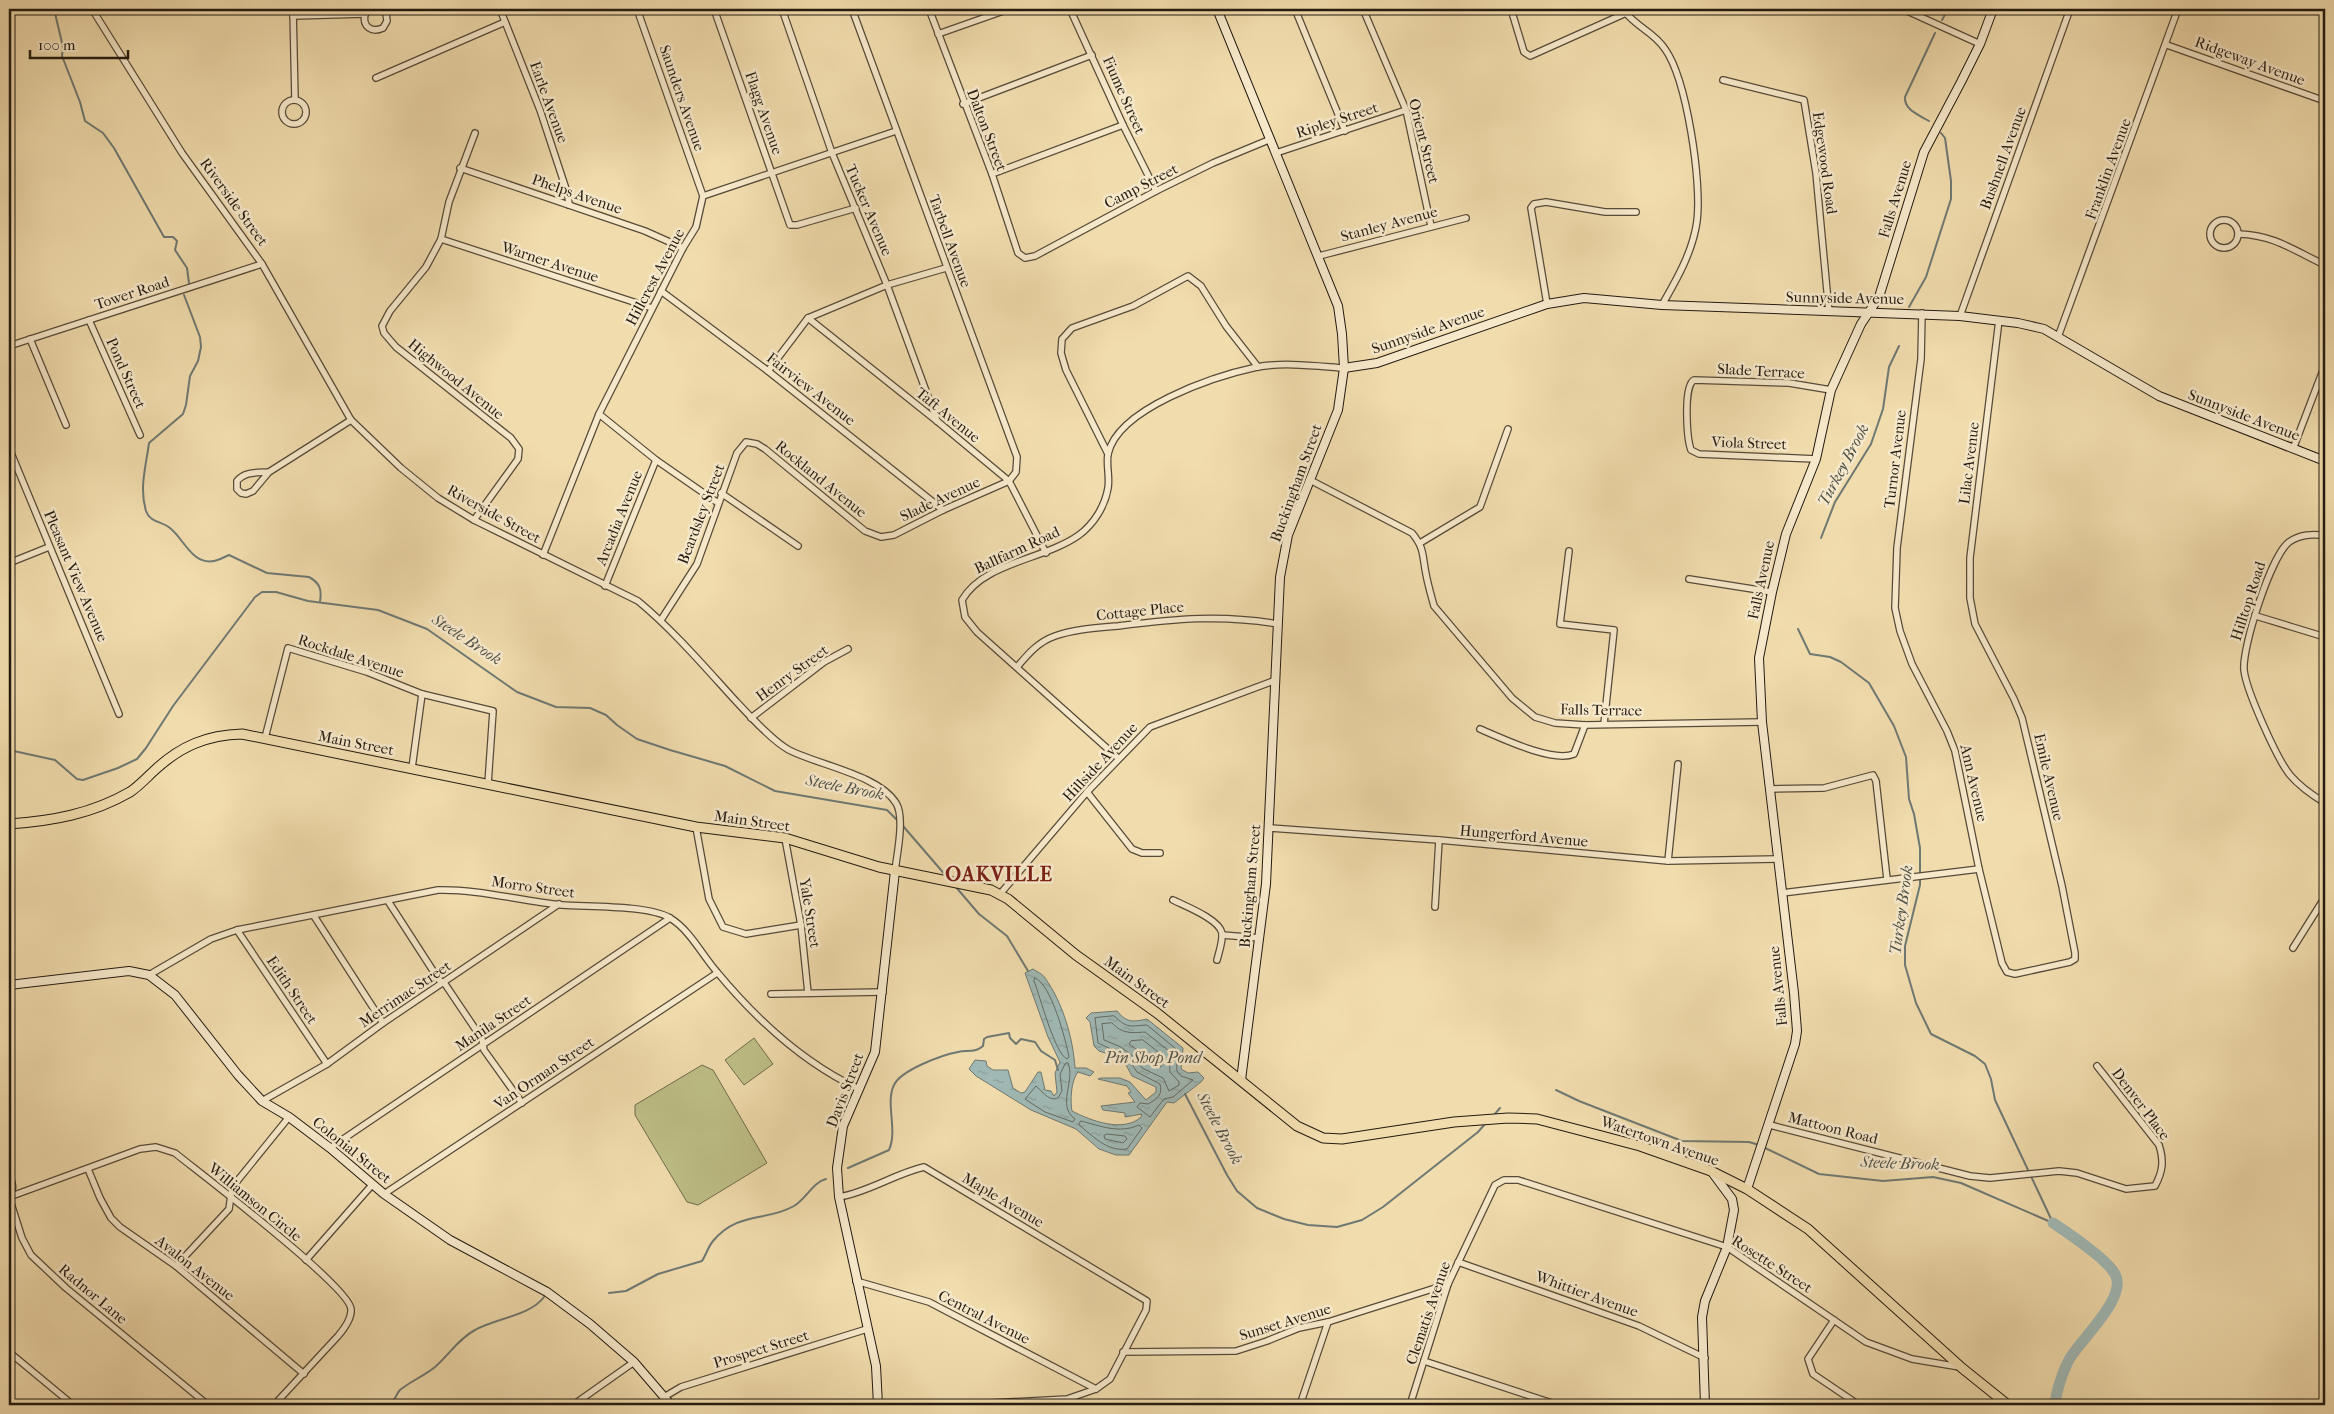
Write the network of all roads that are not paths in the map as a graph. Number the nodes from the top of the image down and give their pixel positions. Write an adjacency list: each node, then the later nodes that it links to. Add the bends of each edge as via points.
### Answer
1 (92, 9): 59 (street, Riverside Street, via 182,153)
2 (293, 9): 25 (street)
3 (370, 9): 24 (street)
4 (381, 9): 24 (street, via 386,13 387,21 378,31 366,26)
5 (500, 9): 26 (street, Earle Avenue)
6 (637, 9): 48 (street, Saunders Avenue)
7 (714, 9): 45 (street, Flagg Avenue)
8 (782, 9): 42 (street, Tucker Avenue)
9 (852, 9): 38 (street, Tarbell Avenue)
10 (929, 9): 27 (street, Dalton Street)
11 (1009, 9): 27 (street)
12 (1070, 9): 30 (street, Fiume Street)
13 (1217, 9): 41 (main road, Buckingham Street)
14 (1295, 9): 39 (street)
15 (1363, 9): 36 (street, Orient Street)
16 (1511, 9): 22 (street, via 1524,52 1530,56)
17 (1902, 9): 28 (street)
18 (1993, 9): 28 (main road, Falls Avenue)
19 (2070, 9): 70 (street, Bushnell Avenue)
20 (2178, 9): 29 (street, Franklin Avenue)
21 (2314, 9): 23 (street)
22 (1626, 11): 65 (street, via 1634,23 1653,34 1666,50 1688,111 1697,220 1685,266)
23 (2325, 13)
24 (365, 14): 25 (street)
25 (293, 16): 33 (street)
26 (505, 22): 31 (street); 49 (street, Earle Avenue, via 540,110)
27 (938, 34): 35 (street, Dalton Street)
28 (1980, 44): 68 (main road, Falls Avenue, via 1924,152 1879,297)
29 (2167, 45): 34 (street, Ridgeway Avenue); 74 (street, Franklin Avenue)
30 (1092, 55): 35 (street); 37 (street, Fiume Street)
31 (376, 78)
32 (1723, 80): 67 (street, Edgewood Road, via 1804,100 1816,173)
33 (294, 100): 33 (street, via 301,103 306,111 301,122 292,124 285,120 282,112 287,102)
34 (2325, 101)
35 (963, 104): 46 (street, Dalton Street)
36 (1406, 110): 39 (street, Ripley Street); 53 (street, Orient Street)
37 (1123, 125): 46 (street); 47 (street, Fiume Street)
38 (896, 131): 42 (street); 61 (street, Tarbell Avenue)
39 (1344, 131): 43 (street, Ripley Street)
40 (475, 134): 44 (street)
41 (1271, 139): 43 (main road, Buckingham Street); 47 (street, Camp Street)
42 (832, 153): 45 (street); 50 (street, Tucker Avenue)
43 (1276, 153): 57 (main road, Buckingham Street)
44 (460, 168): 49 (street, Phelps Avenue); 55 (street)
45 (772, 172): 48 (street); 50 (street, Flagg Avenue, via 790,224 797,225)
46 (992, 174): 58 (street, Dalton Street, via 1018,253)
47 (1156, 191): 58 (street, Camp Street, via 1035,256)
48 (703, 196): 56 (street, Hillcrest Avenue, via 696,227)
49 (569, 205): 56 (street, Phelps Avenue)
50 (856, 208): 62 (street, Tucker Avenue)
51 (1636, 212): 64 (street, via 1605,212 1546,202 1534,204 1531,208 1532,223)
52 (1466, 218): 53 (street, Stanley Avenue)
53 (1431, 226): 57 (street, Stanley Avenue)
54 (2239, 234): 54 (street, via 2234,223 2226,219 2217,221 2210,232 2215,245 2224,248 2236,243); 60 (street, via 2274,239)
55 (441, 239): 66 (street, Warner Avenue); 102 (street, Highwood Avenue, via 426,267 390,311 382,326 396,347 511,438 519,449 518,459)
56 (683, 248): 63 (street, Hillcrest Avenue)
57 (1318, 256): 79 (main road, Buckingham Street, via 1338,306)
58 (1025, 258)
59 (262, 264): 72 (street, Tower Road); 84 (street, Riverside Street)
60 (2325, 265)
61 (946, 268): 62 (street); 98 (street, Tarbell Avenue, via 1017,457 1016,472)
62 (887, 285): 71 (street); 85 (street, Tucker Avenue)
63 (662, 291): 66 (street, Hillcrest Avenue); 80 (street, Fairview Avenue)
64 (1547, 304): 65 (main road, Sunnyside Avenue, via 1584,298); 79 (main road, Sunnyside Avenue, via 1377,363)
65 (1662, 305): 67 (main road, Sunnyside Avenue)
66 (652, 308): 83 (street, Hillcrest Avenue)
67 (1829, 312): 68 (main road, Sunnyside Avenue)
68 (1868, 313): 69 (main road, Sunnyside Avenue); 82 (main road, Falls Avenue, via 1860,324)
69 (1922, 313): 70 (main road, Sunnyside Avenue); 115 (street, Turnor Avenue, via 1920,359 1897,548)
70 (1960, 316): 73 (main road, Sunnyside Avenue)
71 (808, 318): 80 (street); 85 (street, Taft Avenue)
72 (89, 320): 75 (street, Tower Road); 88 (street, Pond Street)
73 (1999, 320): 74 (main road, Sunnyside Avenue, via 2037,327); 116 (street, Lilac Avenue, via 1970,558)
74 (2058, 337): 91 (main road, Sunnyside Avenue, via 2159,396)
75 (30, 340): 76 (street, Tower Road); 86 (street)
76 (9, 346)
77 (2325, 365): 91 (street)
78 (1258, 367): 79 (street, Ballfarm Road); 92 (street, Ballfarm Road, via 1156,403 1130,421 1117,435); 92 (street, via 1226,326 1201,286 1188,276 1133,306 1072,328 1062,339 1061,353)
79 (1344, 368): 97 (main road, Buckingham Street, via 1338,410)
80 (768, 371): 101 (street, Fairview Avenue)
81 (1690, 382): 82 (street, Slade Terrace, via 1789,383); 93 (street, Viola Street, via 1687,427 1691,450 1699,454)
82 (1832, 390): 93 (main road, Falls Avenue)
83 (599, 414): 94 (street); 110 (street, Hillcrest Avenue)
84 (351, 420): 96 (street); 102 (street, Riverside Street, via 401,468 438,498)
85 (937, 421): 98 (street, Taft Avenue)
86 (66, 425)
87 (1508, 429): 105 (street, via 1480,507)
88 (140, 435)
89 (746, 442): 99 (street, Beardsley Street, via 737,453); 104 (street, Rockland Avenue, via 765,449 865,531)
90 (9, 448): 107 (street, Pleasant View Avenue)
91 (2294, 449): 95 (main road, Sunnyside Avenue)
92 (1108, 454): 109 (street, Ballfarm Road, via 1108,488 1099,514 1079,535)
93 (1816, 458): 114 (main road, Falls Avenue, via 1786,534)
94 (656, 460): 100 (street); 113 (street, Arcadia Avenue)
95 (2325, 461)
96 (269, 472): 96 (street, via 253,491 246,494 237,488 240,476)
97 (1310, 480): 105 (street, via 1383,517 1412,534); 119 (main road, Buckingham Street, via 1288,535 1280,577)
98 (1009, 481): 101 (street, Slade Avenue); 109 (street, Taft Avenue)
99 (722, 493): 100 (street, Beardsley Street); 106 (street)
100 (718, 503): 118 (street, Beardsley Street, via 697,564)
101 (943, 510): 104 (street, Slade Avenue, via 894,535)
102 (474, 520): 110 (street, Riverside Street)
103 (2325, 536): 117 (street, Hilltop Road, via 2300,537 2281,550)
104 (881, 537)
105 (1420, 543): 129 (street, Falls Terrace, via 1434,606 1512,698 1535,717 1556,723)
106 (798, 546)
107 (49, 547): 111 (street); 125 (street, Pleasant View Avenue)
108 (1569, 551): 128 (street, via 1560,624 1614,630)
109 (1046, 553): 122 (street, Ballfarm Road, via 984,577 969,588 962,600 966,617 976,632)
110 (543, 555): 113 (street, Riverside Street)
111 (9, 562)
112 (1689, 579): 114 (street)
113 (605, 586): 118 (street, Riverside Street, via 638,601)
114 (1772, 592): 127 (main road, Falls Avenue, via 1759,658)
115 (1895, 608): 147 (street, Ann Avenue, via 1912,664 1955,751)
116 (1971, 608): 165 (street, Emile Avenue, via 2022,718 2062,886 2075,959 2015,974)
117 (2256, 616): 120 (street); 138 (street, Hilltop Road, via 2245,653 2244,671 2249,690 2289,774)
118 (661, 620): 126 (street, Riverside Street)
119 (1278, 624): 122 (street, Cottage Place, via 1225,617 1075,631 1054,636 1034,647); 123 (main road, Buckingham Street)
120 (2325, 637)
121 (848, 649): 126 (street, Henry Street, via 824,662)
122 (1017, 667): 132 (street, Ballfarm Road)
123 (1276, 680): 132 (street, Hillside Avenue, via 1150,726); 141 (main road, Buckingham Street)
124 (422, 694): 131 (street, Rockdale Avenue, via 367,672 288,648); 134 (street); 135 (street, via 493,711)
125 (120, 714)
126 (752, 718): 148 (street, Riverside Street, via 788,749 868,780 892,798 900,815)
127 (1762, 722): 128 (street, Falls Terrace); 136 (main road, Falls Avenue)
128 (1604, 724): 129 (street, Falls Terrace)
129 (1585, 725): 130 (street, via 1574,754 1562,756)
130 (1480, 730)
131 (265, 738): 134 (main road, Main Street); 139 (main road, Main Street, via 225,734 203,739 171,755 131,791 90,811 41,822)
132 (1118, 758): 137 (street, Hillside Avenue)
133 (1678, 764): 146 (street)
134 (412, 768): 135 (main road, Main Street)
135 (488, 784): 140 (main road, Main Street)
136 (1770, 789): 145 (main road, Falls Avenue); 149 (street, via 1824,788 1873,775)
137 (1087, 792): 144 (street, via 1132,849 1142,853); 151 (street, Hillside Avenue)
138 (2325, 803)
139 (9, 824)
140 (696, 827): 142 (main road, Main Street); 159 (street, via 709,899 723,927 746,934)
141 (1269, 828): 143 (street, Hungerford Avenue); 162 (main road, Buckingham Street)
142 (785, 838): 148 (main road, Main Street); 159 (street, Yale Street)
143 (1439, 840): 146 (street, Hungerford Avenue); 156 (street)
144 (1160, 853)
145 (1777, 859): 146 (street, Hungerford Avenue); 150 (main road, Falls Avenue)
146 (1668, 861)
147 (1979, 869): 149 (street); 165 (street, Ann Avenue)
148 (895, 870): 151 (main road, Main Street, via 966,883); 170 (main road, Davis Street)
149 (1887, 879): 150 (street)
150 (1782, 893): 183 (main road, Falls Avenue, via 1796,1036)
151 (1000, 894): 177 (main road, Main Street)
152 (2325, 897): 163 (street)
153 (1173, 900): 161 (street, via 1214,922)
154 (388, 901): 155 (street, Morro Street, via 438,890 461,890); 157 (street, Morro Street); 168 (street)
155 (559, 904): 158 (street, Morro Street, via 641,910); 168 (street, Merrimac Street)
156 (1435, 907)
157 (314, 916): 160 (street, Morro Street); 173 (street)
158 (670, 918): 166 (street, Morro Street, via 681,926); 174 (street, Manila Street)
159 (801, 925): 171 (street, Yale Street)
160 (237, 930): 167 (street, Morro Street, via 211,939); 175 (street, Edith Street)
161 (1222, 935): 162 (street); 164 (street)
162 (1260, 938): 177 (main road, Buckingham Street)
163 (2293, 948)
164 (1217, 960)
165 (2007, 972)
166 (717, 973): 178 (street, Morro Street, via 780,1037 839,1080); 180 (street, Van Orman Street)
167 (149, 975): 169 (main road, Colonial Street, via 129,971); 179 (main road, Colonial Street, via 175,995)
168 (443, 983): 173 (street, Merrimac Street); 174 (street)
169 (9, 985)
170 (883, 992): 171 (street); 178 (main road, Davis Street, via 875,1052)
171 (808, 993): 172 (street)
172 (771, 994)
173 (383, 1023): 175 (street, Merrimac Street)
174 (483, 1044): 180 (street); 184 (street, Manila Street)
175 (327, 1064): 179 (street, Merrimac Street)
176 (2097, 1066): 190 (street, Denver Place, via 2158,1145 2163,1159 2162,1174)
177 (1241, 1080): 182 (main road, Main Street, via 1297,1126 1323,1138 1347,1138)
178 (859, 1089): 194 (main road, Davis Street, via 843,1126 837,1168)
179 (262, 1101): 181 (main road, Colonial Street)
180 (522, 1103): 192 (street, Van Orman Street)
181 (289, 1117): 184 (main road, Colonial Street); 195 (street, via 232,1188)
182 (1435, 1125): 186 (main road, Watertown Avenue, via 1498,1118 1548,1121 1640,1146)
183 (1768, 1129): 190 (street, Mattoon Road, via 1970,1176 1990,1178 2059,1171 2077,1173 2126,1189); 191 (main road, Falls Avenue)
184 (330, 1148): 189 (main road, Colonial Street)
185 (88, 1169): 193 (street, Williamson Circle); 195 (street, Williamson Circle, via 140,1149 156,1147 175,1152); 199 (street, Avalon Avenue, via 111,1218)
186 (1711, 1171): 191 (main road, Watertown Avenue); 196 (main road, via 1732,1199 1734,1210)
187 (9, 1173): 193 (street, Radnor Lane, via 13,1191)
188 (1504, 1180): 196 (street, Rosette Street, via 1518,1180); 198 (street, Clematis Avenue, via 1495,1185)
189 (372, 1185): 192 (main road, Colonial Street); 197 (street)
190 (2155, 1186)
191 (1747, 1190): 210 (main road, Watertown Avenue, via 1808,1229)
192 (384, 1194): 209 (main road, Colonial Street, via 450,1240 547,1292)
193 (9, 1197): 217 (street, Radnor Lane, via 31,1255 74,1295)
194 (839, 1197): 200 (main road, Davis Street); 206 (street, Maple Avenue, via 859,1194 905,1172 924,1167 1147,1300 1146,1310)
195 (231, 1198): 197 (street, Williamson Circle); 199 (street, via 230,1209)
196 (1727, 1247): 202 (street, Rosette Street); 207 (main road, via 1705,1301 1702,1317)
197 (306, 1260): 211 (street, Williamson Circle, via 339,1289 352,1310 347,1324)
198 (1458, 1262): 201 (street, Clematis Avenue); 207 (street, Whittier Avenue, via 1639,1326)
199 (176, 1266): 211 (street, Avalon Avenue)
200 (856, 1281): 204 (main road, Davis Street); 212 (street, Central Avenue, via 929,1302)
201 (1448, 1284): 203 (street, Sunset Avenue); 208 (street, Clematis Avenue)
202 (1834, 1320): 210 (street, Rosette Street, via 1866,1342 1902,1356); 225 (street, via 1808,1359 1809,1366 1813,1374)
203 (1328, 1322): 206 (street, Sunset Avenue, via 1299,1328 1236,1350); 221 (street)
204 (867, 1329): 213 (street, Prospect Street, via 681,1387); 215 (main road, Davis Street, via 876,1366)
205 (9, 1352): 216 (street)
206 (1123, 1352): 212 (street, via 1110,1379)
207 (1704, 1358): 224 (main road)
208 (1424, 1361): 222 (street, Clematis Avenue); 223 (street)
209 (634, 1362): 213 (main road, Colonial Street); 219 (street)
210 (1962, 1368): 226 (main road, Watertown Avenue)
211 (304, 1374): 218 (street, Williamson Circle)
212 (1096, 1389): 214 (street)
213 (664, 1398): 220 (main road, Colonial Street)
214 (1068, 1402): 215 (street)
215 (878, 1404)
216 (73, 1405)
217 (208, 1405)
218 (274, 1405)
219 (573, 1405)
220 (671, 1405)
221 (1300, 1405)
222 (1410, 1405)
223 (1558, 1405)
224 (1705, 1405)
225 (1859, 1405)
226 (2008, 1405)

